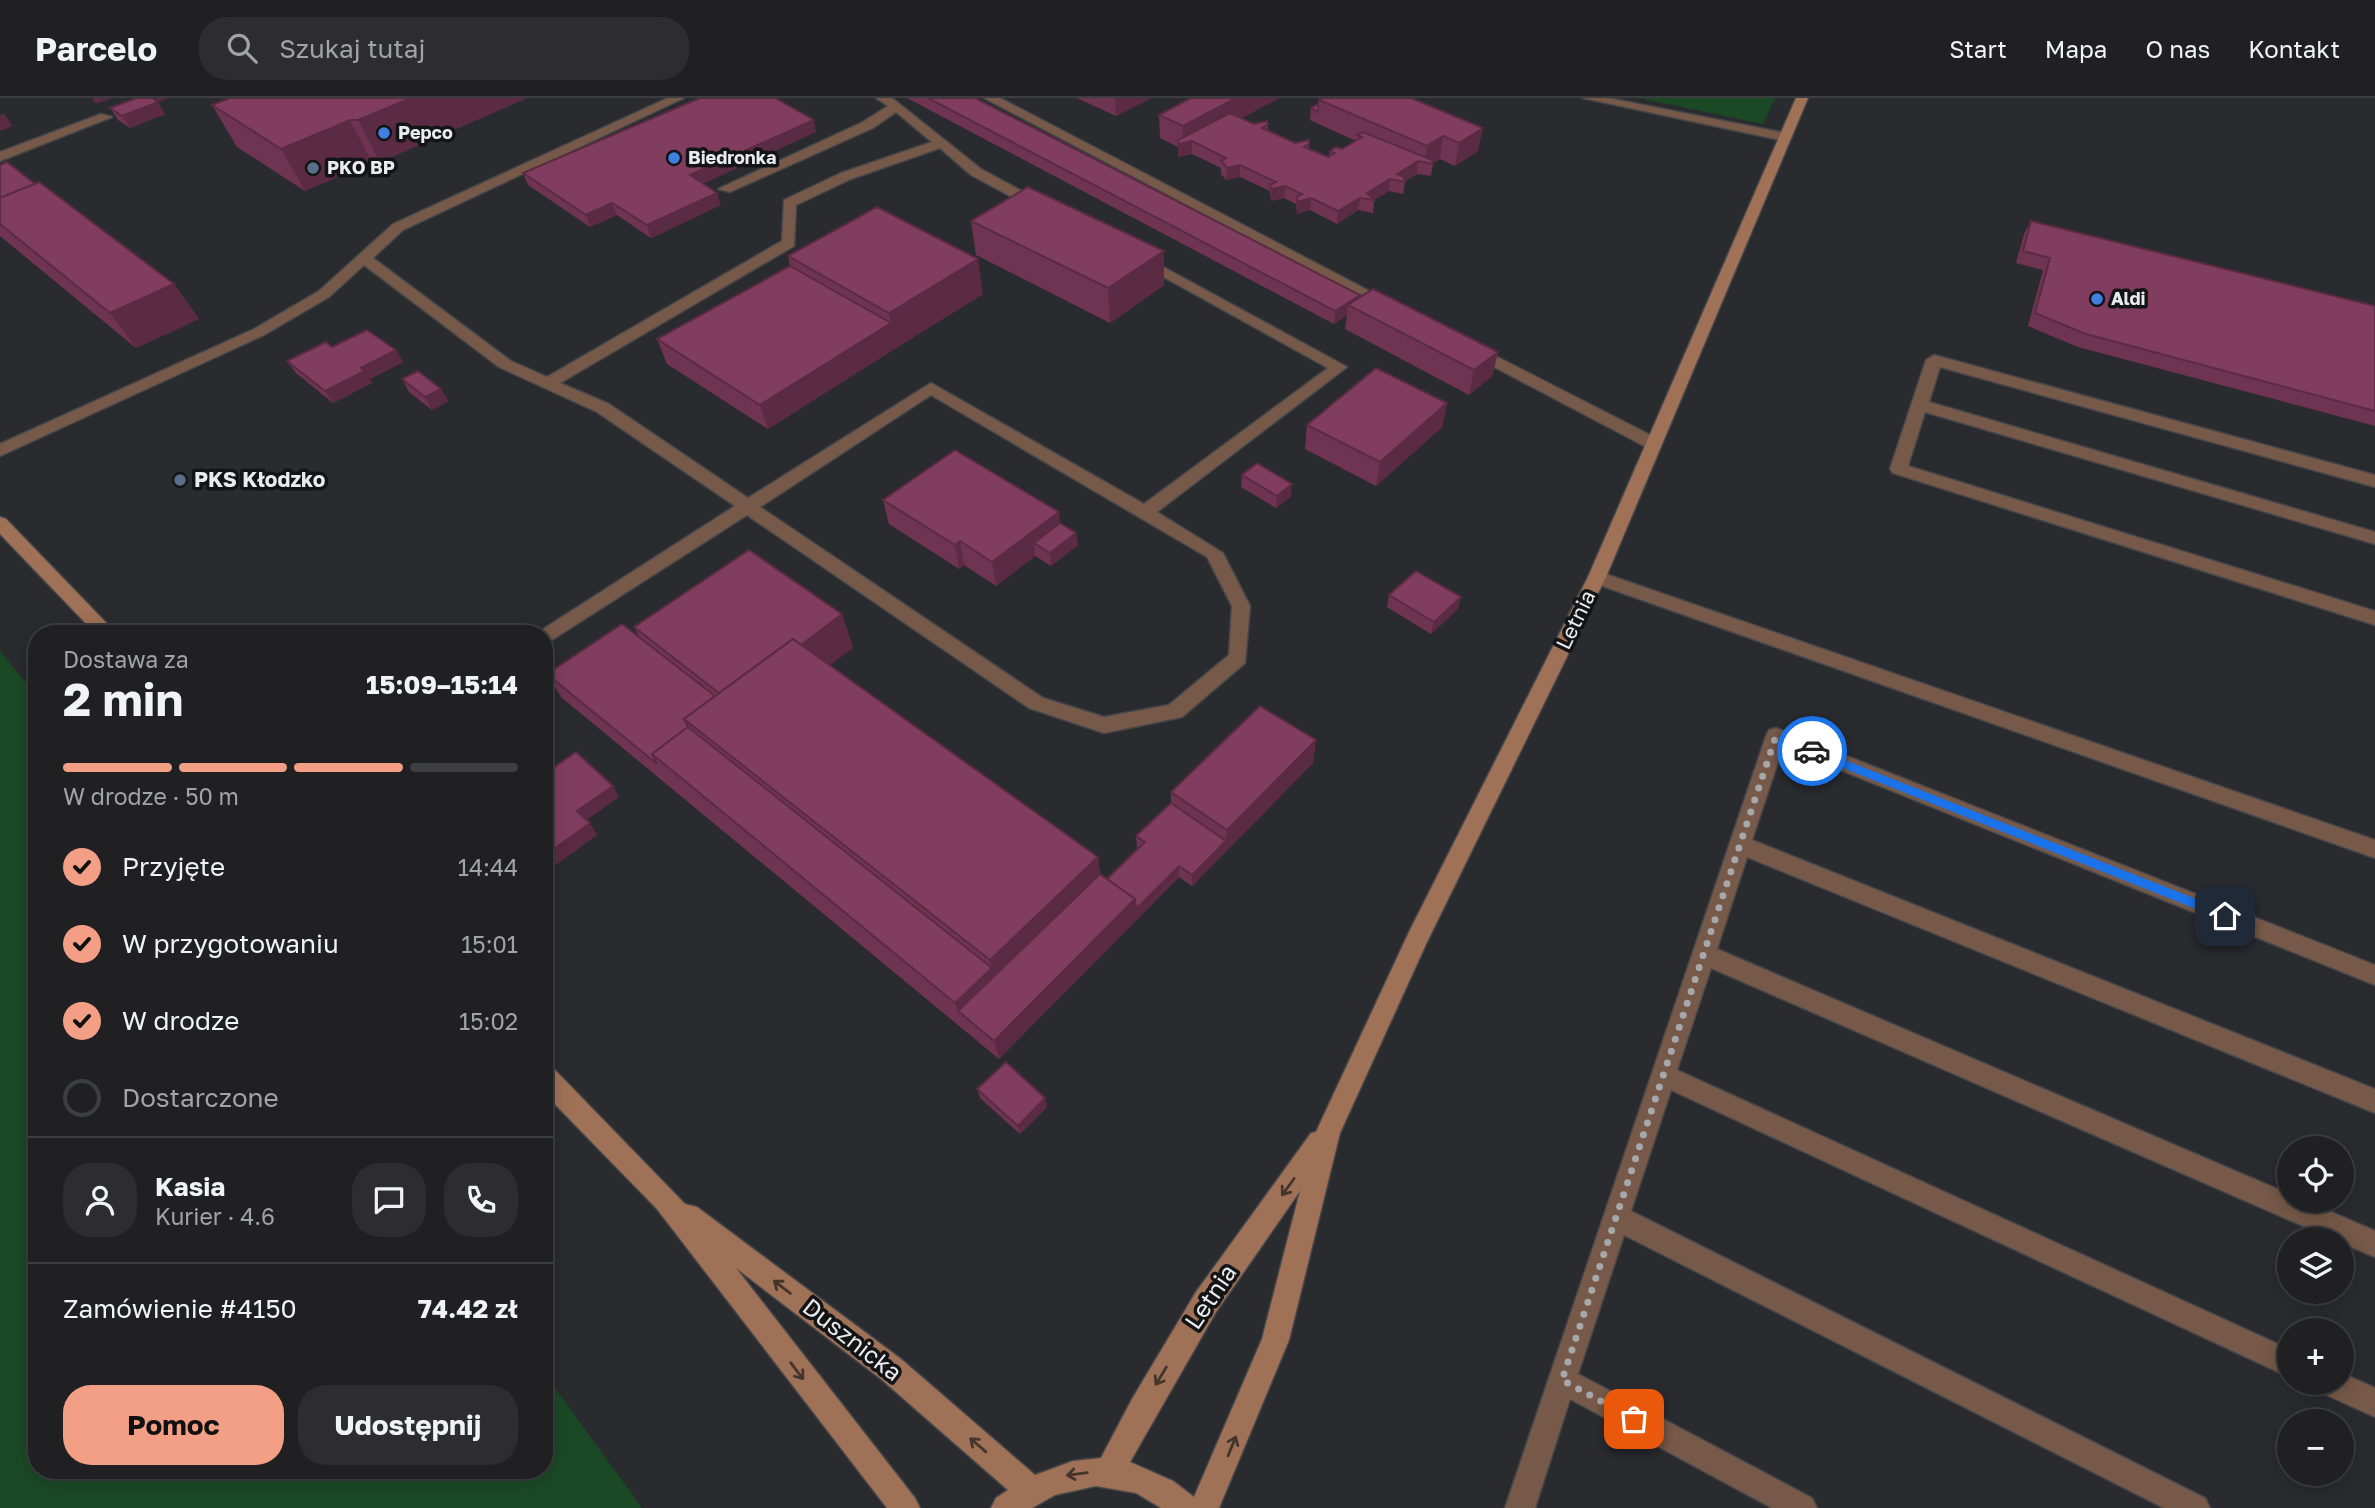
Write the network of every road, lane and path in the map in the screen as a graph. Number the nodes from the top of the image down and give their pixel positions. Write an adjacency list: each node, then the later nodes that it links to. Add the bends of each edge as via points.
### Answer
1 (678, 98): 14 (street, via 398,227)
2 (882, 98): 6 (street)
3 (990, 98): 15 (street)
4 (1589, 98): 8 (street)
5 (1802, 98): 8 (street, Letnia)
6 (897, 106): 9 (street); 11 (street, via 867,125)
7 (106, 117): 10 (street)
8 (1785, 137): 19 (street, Letnia)
9 (942, 144): 12 (street, via 976,172); 17 (street, via 846,176 789,203 789,243)
10 (0, 157)
11 (725, 189)
12 (1061, 218)
13 (1122, 250): 23 (street, via 1339,367)
14 (365, 259): 17 (street, via 505,364); 20 (street, via 324,294 259,332)
15 (1412, 317)
16 (1462, 343): 19 (street)
17 (548, 383): 22 (street, via 603,408)
18 (1919, 405): 21 (street, via 1934,360); 25 (street); 27 (street, via 1899,469)
19 (1654, 444): 26 (street, Letnia)
20 (0, 451)
21 (2375, 481)
22 (748, 507): 23 (street, via 931,388); 23 (street, via 1036,703 1104,725 1175,712 1238,658 1241,606 1214,553); 29 (street)
23 (1144, 513)
24 (0, 523): 28 (street)
25 (2375, 538)
26 (1598, 577): 31 (street); 37 (street, Letnia, via 1417,939)
27 (2375, 618)
28 (99, 625)
29 (553, 632)
30 (1740, 845): 32 (street); 33 (street, via 1776,736); 36 (street)
31 (2375, 849)
32 (1703, 954): 34 (street); 40 (street)
33 (2375, 975)
34 (1663, 1075): 39 (street); 41 (street)
35 (553, 1085): 38 (street, Dusznicka)
36 (2375, 1101)
37 (1328, 1132): 45 (street, Letnia, one-way to 45, via 1206,1302); 50 (street, Letnia, one-way to 37, via 1275,1340)
38 (666, 1200): 46 (street, Dusznicka, one-way to 38, via 891,1369); 47 (street, Dusznicka, one-way to 47)
39 (1616, 1217): 42 (street); 53 (street)
40 (2375, 1244)
41 (2277, 1357)
42 (1562, 1380): 51 (street); 52 (street)
43 (2354, 1393): 44 (street)
44 (2375, 1403)
45 (1110, 1471): 46 (street, one-way to 46, via 1069,1474); 49 (street, via 1142,1479)
46 (1030, 1490): 48 (street)
47 (905, 1508)
48 (1006, 1508)
49 (1184, 1508)
50 (1204, 1508)
51 (1520, 1508)
52 (1802, 1508)
53 (2195, 1508)

